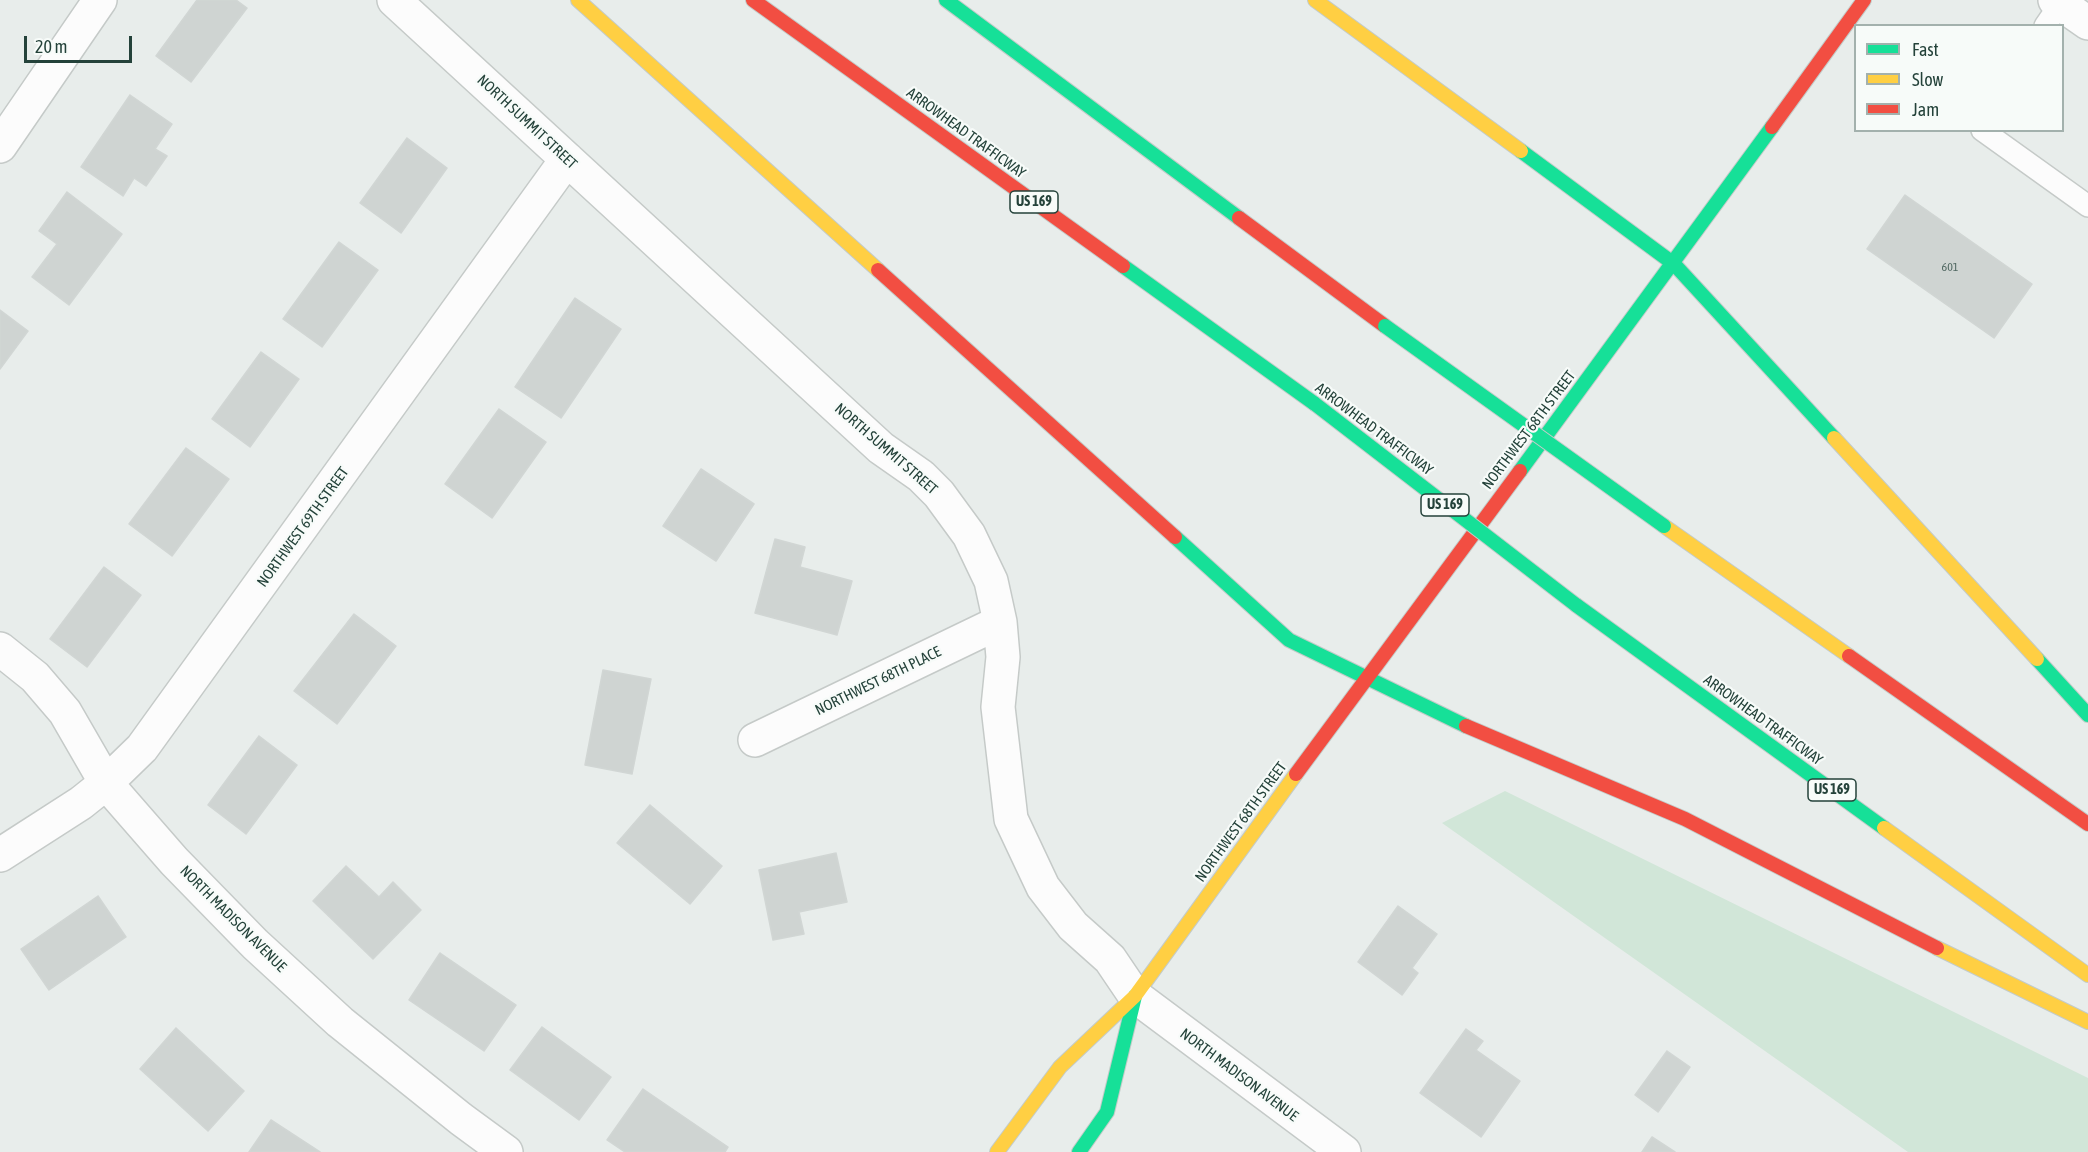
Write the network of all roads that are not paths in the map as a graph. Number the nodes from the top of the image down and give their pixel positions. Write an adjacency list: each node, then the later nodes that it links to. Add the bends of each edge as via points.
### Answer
1 (100, 0): 11 (street)
2 (394, 0): 12 (street, NORTH SUMMIT STREET)
3 (578, 0): 17 (main road, via 1289,640)
4 (753, 0): 23 (main road, ARROWHEAD TRAFFICWAY / US 169, bridge, via 1315,404 1576,605)
5 (946, 0): 21 (main road, bridge, via 1385,326)
6 (1315, 0): 14 (main road)
7 (1864, 0): 14 (main road, NORTHWEST 68TH STREET)
8 (2054, 10): 9 (street)
9 (2088, 23)
10 (1985, 132): 13 (lane)
11 (0, 146)
12 (567, 159): 15 (street, NORTH SUMMIT STREET, via 873,440 939,494 969,535 990,582); 20 (street, NORTHWEST 69TH STREET, via 160,727)
13 (2088, 206)
14 (1674, 264): 17 (main road, NORTHWEST 68TH STREET); 18 (main road)
15 (1000, 622): 19 (street, NORTHWEST 68TH PLACE); 24 (street, NORTH SUMMIT STREET, via 1003,657 998,707 1011,819 1043,886 1073,926 1110,959)
16 (0, 649): 20 (street, NORTH MADISON AVENUE, via 34,677 65,712)
17 (1365, 679): 24 (main road, NORTHWEST 68TH STREET); 25 (main road, via 1512,747 1685,819)
18 (2088, 715)
19 (755, 740)
20 (106, 783): 22 (street, NORTHWEST 69TH STREET); 26 (street, NORTH MADISON AVENUE, via 174,861 340,1022)
21 (2088, 824)
22 (0, 855)
23 (2088, 975)
24 (1135, 996): 27 (main road, NORTHWEST 68TH STREET, via 1060,1067); 28 (main road, NORTHWEST 68TH STREET, via 1107,1112); 29 (street, NORTH MADISON AVENUE)
25 (2088, 1022)
26 (506, 1152)
27 (997, 1152)
28 (1079, 1152)
29 (1344, 1152)

